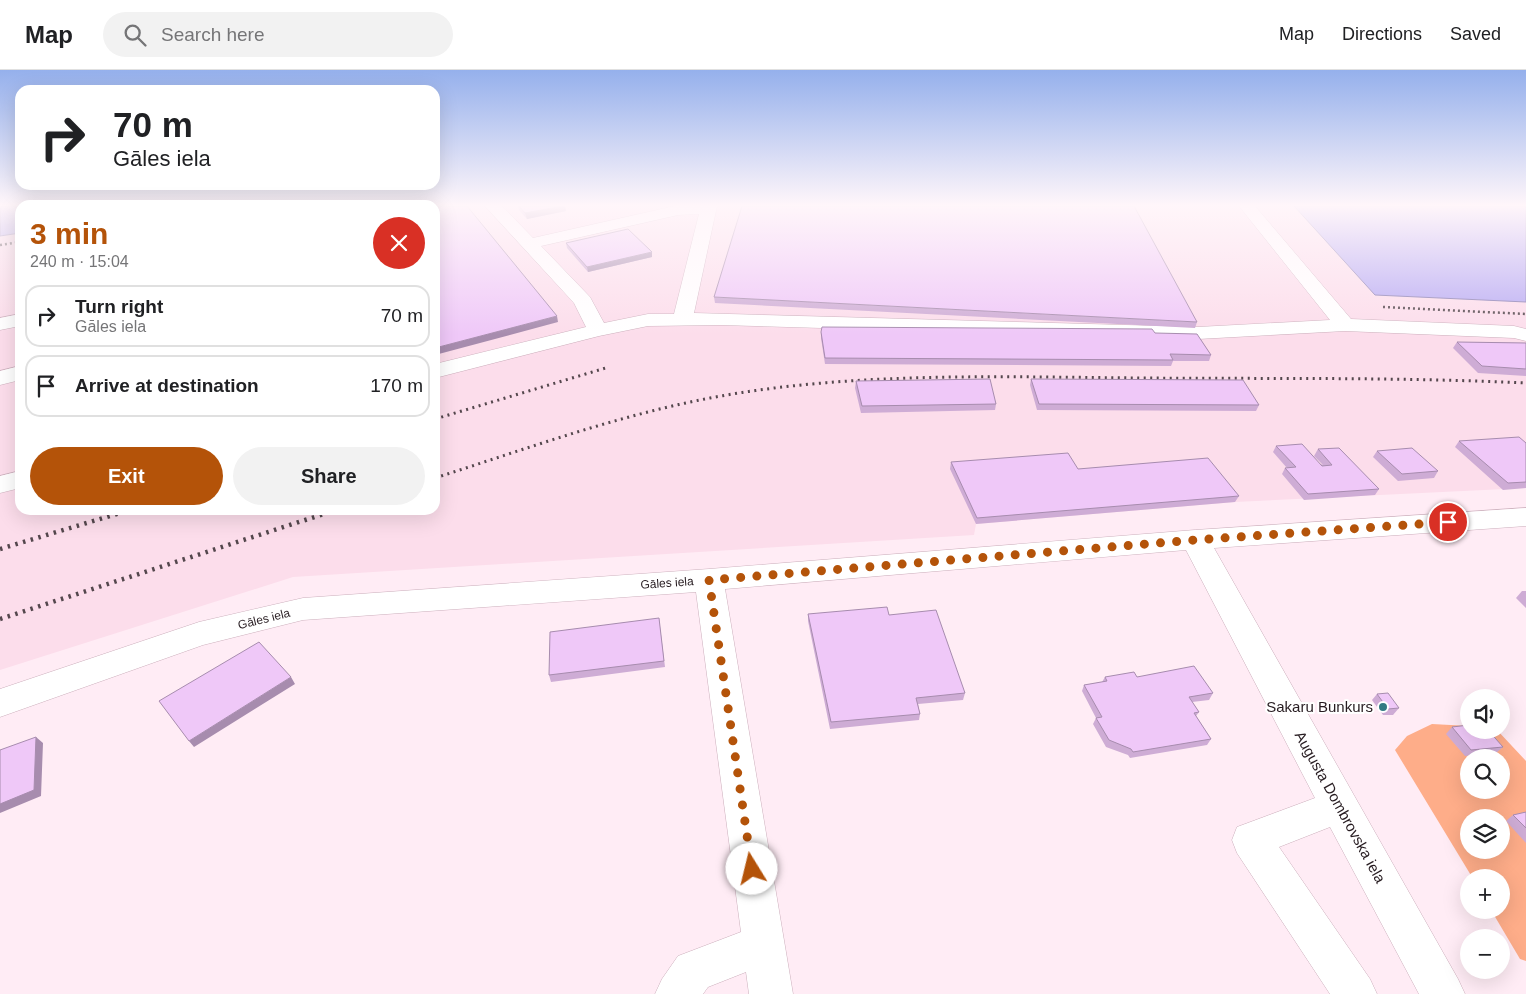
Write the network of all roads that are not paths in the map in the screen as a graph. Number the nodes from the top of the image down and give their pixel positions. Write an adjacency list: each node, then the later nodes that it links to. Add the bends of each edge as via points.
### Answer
1 (533, 249): 8 (street, via 583,301)
2 (699, 249): 4 (street)
3 (1283, 249): 7 (street)
4 (682, 320): 7 (street, via 1198,333); 8 (street, via 648,320)
5 (15, 321): 6 (street)
6 (0, 324)
7 (1344, 325): 9 (street)
8 (598, 330): 10 (street)
9 (1526, 335)
10 (440, 371)
11 (15, 374): 12 (street)
12 (0, 378)
13 (15, 480): 14 (street)
14 (0, 485)
15 (1526, 517): 16 (street, Gāles iela)
16 (1195, 540): 17 (street, Gāles iela); 19 (street, Augusta Dombrovska iela)
17 (709, 580): 18 (street, Gāles iela, via 303,609 199,634); 20 (street)
18 (0, 703)
19 (1339, 806): 23 (street, via 1250,840); 24 (street, Augusta Dombrovska iela)
20 (764, 944): 21 (street, via 693,971); 22 (street)
21 (677, 994)
22 (771, 994)
23 (1354, 994)
24 (1443, 994)

